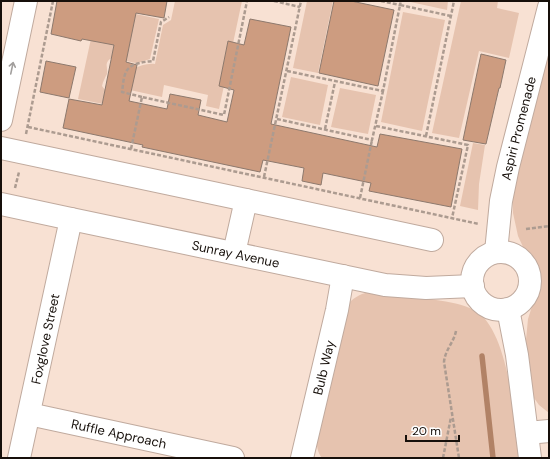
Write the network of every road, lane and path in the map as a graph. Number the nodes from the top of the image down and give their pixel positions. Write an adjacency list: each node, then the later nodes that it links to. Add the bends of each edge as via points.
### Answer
1 (26, 1): 19 (street, one-way to 1)
2 (53, 1): 21 (path)
3 (247, 1): 17 (path, via 224,114)
4 (274, 1): 10 (path)
5 (301, 1): 10 (path)
6 (381, 1): 9 (path)
7 (401, 1): 9 (path)
8 (454, 1): 12 (path)
9 (400, 5): 12 (path); 16 (path)
10 (300, 7): 14 (path)
11 (549, 7): 38 (street, Aspiri Promenade, via 508,167 501,201)
12 (451, 16): 23 (path)
13 (169, 18): 17 (path, via 161,22 152,61 136,64 126,72 122,92)
14 (287, 71): 15 (path); 18 (path)
15 (335, 82): 16 (path); 22 (path)
16 (383, 91): 20 (path)
17 (142, 97): 26 (path)
18 (276, 119): 22 (path); 28 (path)
19 (1, 120)
20 (376, 126): 23 (path); 24 (path)
21 (28, 127): 26 (path); 27 (path)
22 (324, 129): 24 (path)
23 (426, 136): 32 (path, via 468,145)
24 (372, 140): 30 (path)
25 (1, 148): 27 (street)
26 (131, 149): 28 (path)
27 (22, 152): 29 (path); 31 (street)
28 (264, 178): 30 (path)
29 (8, 196): 33 (street, Sunray Avenue)
30 (360, 198): 32 (path)
31 (246, 200): 37 (street); 39 (street)
32 (452, 218): 34 (path)
33 (71, 219): 39 (street, Sunray Avenue); 44 (street, Foxglove Street)
34 (483, 225)
35 (549, 226): 36 (path)
36 (526, 229)
37 (432, 240)
38 (496, 252): 41 (street, via 480,260 472,277); 42 (street, via 514,254 527,267 530,275 528,293 520,303)
39 (234, 253): 40 (street, Sunray Avenue)
40 (343, 276): 41 (street, Sunray Avenue, via 405,287); 50 (street, Bulb Way)
41 (472, 286): 42 (street, via 476,295 489,308)
42 (508, 309): 47 (street)
43 (456, 331): 45 (path, via 444,362)
44 (29, 414): 48 (street, Foxglove Street); 49 (street, Ruffle Approach)
45 (452, 415): 51 (path); 52 (path)
46 (549, 431): 47 (street)
47 (527, 433): 53 (street)
48 (19, 458)
49 (233, 458)
50 (302, 458)
51 (443, 458)
52 (459, 458)
53 (530, 458)

